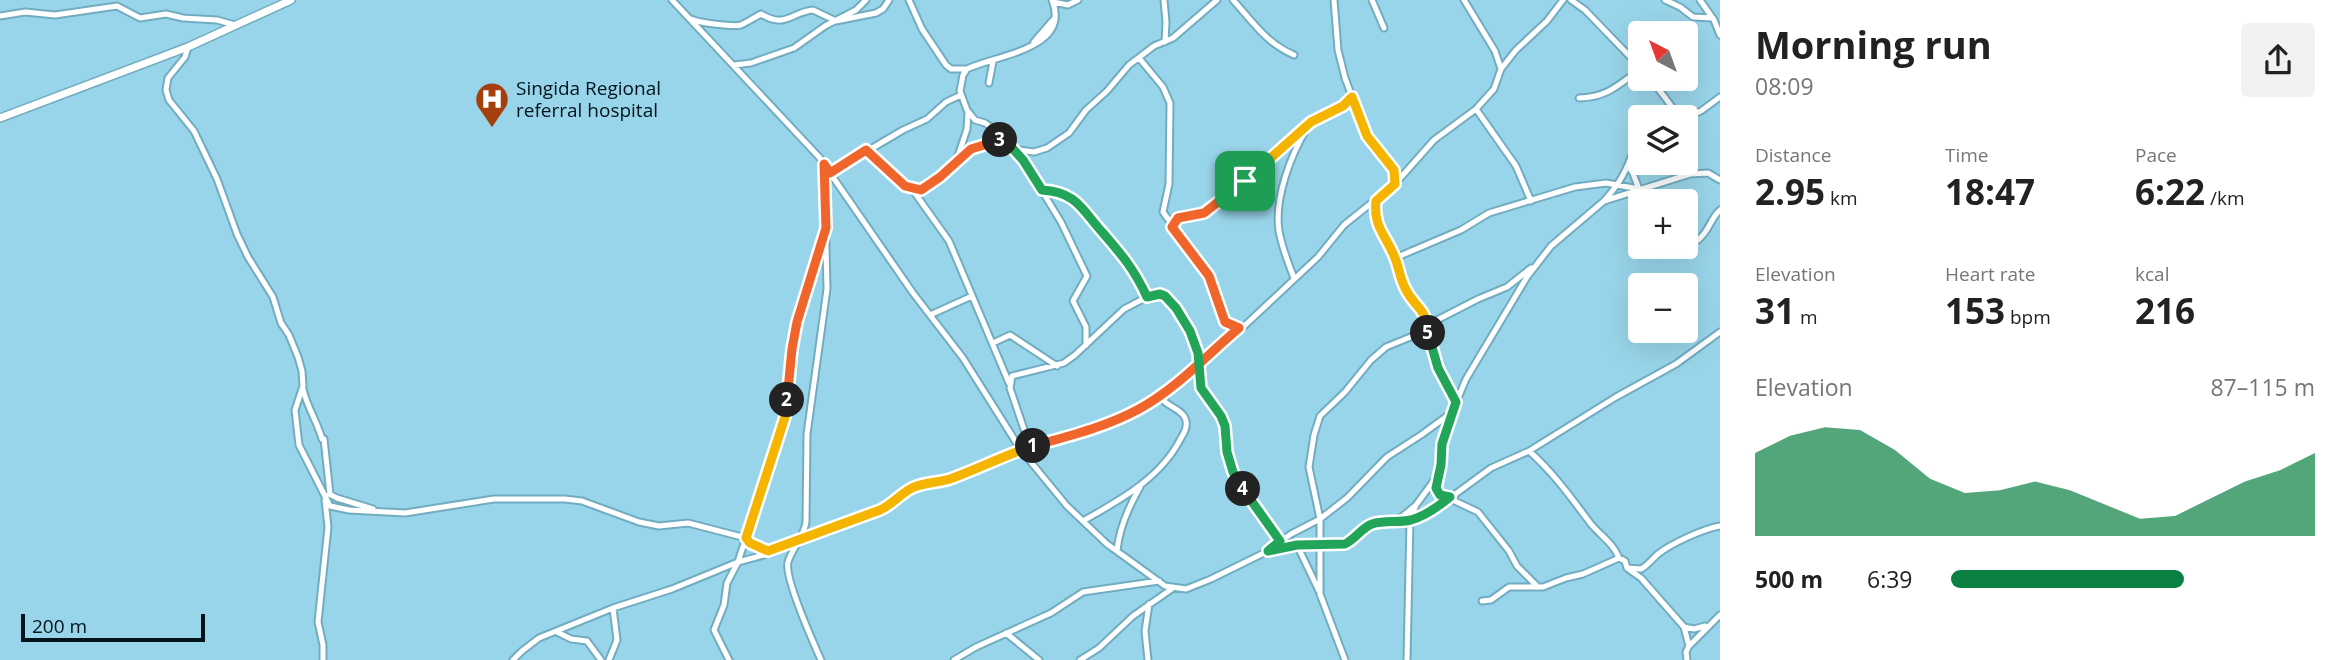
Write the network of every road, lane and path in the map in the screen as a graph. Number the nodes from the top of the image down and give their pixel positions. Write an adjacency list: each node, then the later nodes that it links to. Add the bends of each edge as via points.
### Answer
1 (291, 0): 22 (main road)
2 (672, 0): 19 (street)
3 (866, 0): 21 (street)
4 (890, 0): 21 (street, via 876,13)
5 (909, 0): 32 (street, via 946,65 957,70)
6 (1078, 0): 17 (street, via 1068,5)
7 (1164, 0): 25 (street)
8 (1217, 0): 25 (street)
9 (1233, 0): 27 (street, via 1275,46)
10 (1334, 0): 37 (street, via 1338,50)
11 (1373, 0): 23 (street)
12 (1464, 0): 33 (street)
13 (1563, 0): 33 (street)
14 (1571, 0): 28 (street)
15 (1665, 0): 20 (street, via 1693,17)
16 (1700, 0): 20 (street)
17 (1052, 1): 30 (street, via 1055,19 1032,44)
18 (0, 16): 22 (street, via 72,14 117,6 140,18 166,14)
19 (688, 18): 21 (street, via 702,24 736,26 761,14 782,20 813,10); 31 (street)
20 (1713, 18): 24 (street)
21 (836, 21): 31 (street, via 794,48)
22 (238, 26): 26 (main road)
23 (1384, 28)
24 (1720, 35)
25 (1165, 42): 29 (street)
26 (188, 47): 43 (main road); 83 (street, via 168,78 169,100 194,131 237,234 273,297 298,357)
27 (1294, 55)
28 (1628, 55)
29 (1139, 58): 46 (street, via 1069,133 1034,152); 64 (street, via 1170,103 1169,184 1163,210)
30 (993, 61): 32 (street); 35 (street)
31 (734, 65): 49 (street)
32 (969, 68): 36 (street, via 963,75)
33 (1501, 69): 40 (street, via 1494,89)
34 (1628, 78): 39 (street, via 1607,93)
35 (989, 83)
36 (961, 95): 41 (street); 47 (street, via 927,119)
37 (1352, 97): 44 (street); 53 (street, via 1367,136 1394,170)
38 (1720, 97): 42 (street)
39 (1579, 98)
40 (1476, 108): 53 (street, via 1434,140); 61 (street, via 1516,166)
41 (968, 111): 45 (street); 48 (street)
42 (1698, 112)
43 (0, 118)
44 (1311, 122): 64 (street, via 1204,213 1182,215); 69 (street, via 1285,177 1280,210 1281,240)
45 (1004, 139): 46 (street); 48 (street, via 977,146)
46 (1013, 148): 58 (street)
47 (866, 150): 51 (street); 55 (street)
48 (956, 162): 55 (street, via 925,187)
49 (824, 164): 51 (street); 65 (street)
50 (1628, 165): 54 (street)
51 (830, 173): 72 (street)
52 (1720, 180): 57 (street, via 1699,173)
53 (1395, 184): 60 (street)
54 (1618, 184): 56 (street); 61 (street, via 1584,185); 62 (street)
55 (912, 189): 70 (street, via 949,242)
56 (1636, 189)
57 (1643, 189)
58 (1042, 190): 71 (street, via 1056,191 1081,204 1128,261); 79 (street, via 1087,276 1073,301 1086,327)
59 (1628, 194): 62 (street)
60 (1376, 201): 67 (street, via 1377,226); 69 (street, via 1344,225)
61 (1531, 201): 67 (street, via 1489,213)
62 (1604, 201): 68 (street)
63 (1720, 210): 66 (street)
64 (1172, 227): 76 (street, via 1209,276 1225,322)
65 (826, 228): 100 (street, via 827,289 807,434 806,522); 101 (street, via 797,322 785,417)
66 (1698, 240)
67 (1395, 258): 73 (street, via 1406,289)
68 (1536, 264): 74 (street, via 1507,287); 85 (street)
69 (1294, 278): 76 (street)
70 (972, 296): 72 (street); 78 (street)
71 (1147, 297): 79 (street, via 1124,309); 80 (street, via 1160,294 1176,308 1194,340)
72 (930, 315): 88 (street)
73 (1426, 316): 74 (street); 75 (street)
74 (1437, 320): 75 (street)
75 (1428, 326): 85 (street, via 1438,368); 95 (street, via 1386,347 1320,416 1309,467)
76 (1239, 328): 80 (street)
77 (1720, 332): 89 (street, via 1676,364)
78 (993, 343): 81 (street, via 1010,335); 82 (street)
79 (1085, 346): 81 (street)
80 (1198, 363): 84 (street); 102 (street, via 1201,388 1225,426 1233,472)
81 (1057, 366): 82 (street, via 1019,373)
82 (1009, 383): 87 (street)
83 (303, 386): 92 (street, via 306,404 324,439); 92 (street, via 295,410 299,444)
84 (1167, 391): 87 (street, via 1118,419); 91 (street, via 1164,401 1184,414 1184,434 1170,457)
85 (1456, 402): 86 (street)
86 (1454, 411): 90 (street, via 1442,444); 95 (street, via 1387,457)
87 (1030, 447): 88 (street)
88 (1021, 450): 98 (street); 100 (street, via 947,480 919,485 880,510)
89 (1529, 451): 93 (street, via 1491,468); 108 (street, via 1615,547)
90 (1438, 475): 93 (street, via 1438,492); 94 (street)
91 (1141, 485): 98 (street); 106 (street, via 1125,517)
92 (327, 496): 101 (street, via 331,506 349,510 405,513 494,499 565,499 639,522 659,526 688,523); 125 (street, via 318,622)
93 (1450, 497): 97 (street); 112 (street, via 1478,512 1519,569)
94 (1416, 505): 96 (street); 97 (street)
95 (1320, 519): 102 (street); 103 (street)
96 (1398, 520): 97 (street); 103 (street, via 1370,525 1345,544)
97 (1410, 520): 135 (street)
98 (1083, 521): 106 (street)
99 (1720, 526): 110 (street, via 1681,540 1641,569)
100 (801, 537): 105 (street); 130 (street, via 787,569)
101 (746, 538): 105 (street); 109 (street)
102 (1280, 541): 107 (street)
103 (1320, 543): 104 (street); 114 (street)
104 (1297, 545): 107 (street); 114 (street)
105 (768, 551): 109 (street)
106 (1117, 551): 111 (street)
107 (1268, 551): 113 (street, via 1186,589)
108 (1619, 558): 110 (street); 112 (street)
109 (738, 562): 117 (street); 129 (street, via 714,630)
110 (1627, 568): 120 (street, via 1642,578)
111 (1159, 581): 113 (street); 122 (street, via 1086,591)
112 (1538, 587): 115 (street, via 1513,587)
113 (1173, 588): 116 (street)
114 (1320, 594): 134 (street)
115 (1482, 601)
116 (1149, 604): 132 (street); 133 (street, via 1145,631)
117 (613, 608): 121 (street); 128 (street, via 617,640)
118 (1720, 615): 119 (street)
119 (1709, 625): 120 (street); 123 (street)
120 (1684, 627): 123 (street)
121 (557, 632): 126 (street, via 530,644); 127 (street, via 587,641)
122 (1006, 633): 124 (street); 131 (street)
123 (1689, 646): 136 (street)
124 (1035, 658)
125 (323, 660)
126 (513, 660)
127 (601, 660)
128 (609, 660)
129 (729, 660)
130 (821, 660)
131 (954, 660)
132 (1080, 660)
133 (1148, 660)
134 (1345, 660)
135 (1407, 660)
136 (1686, 660)

